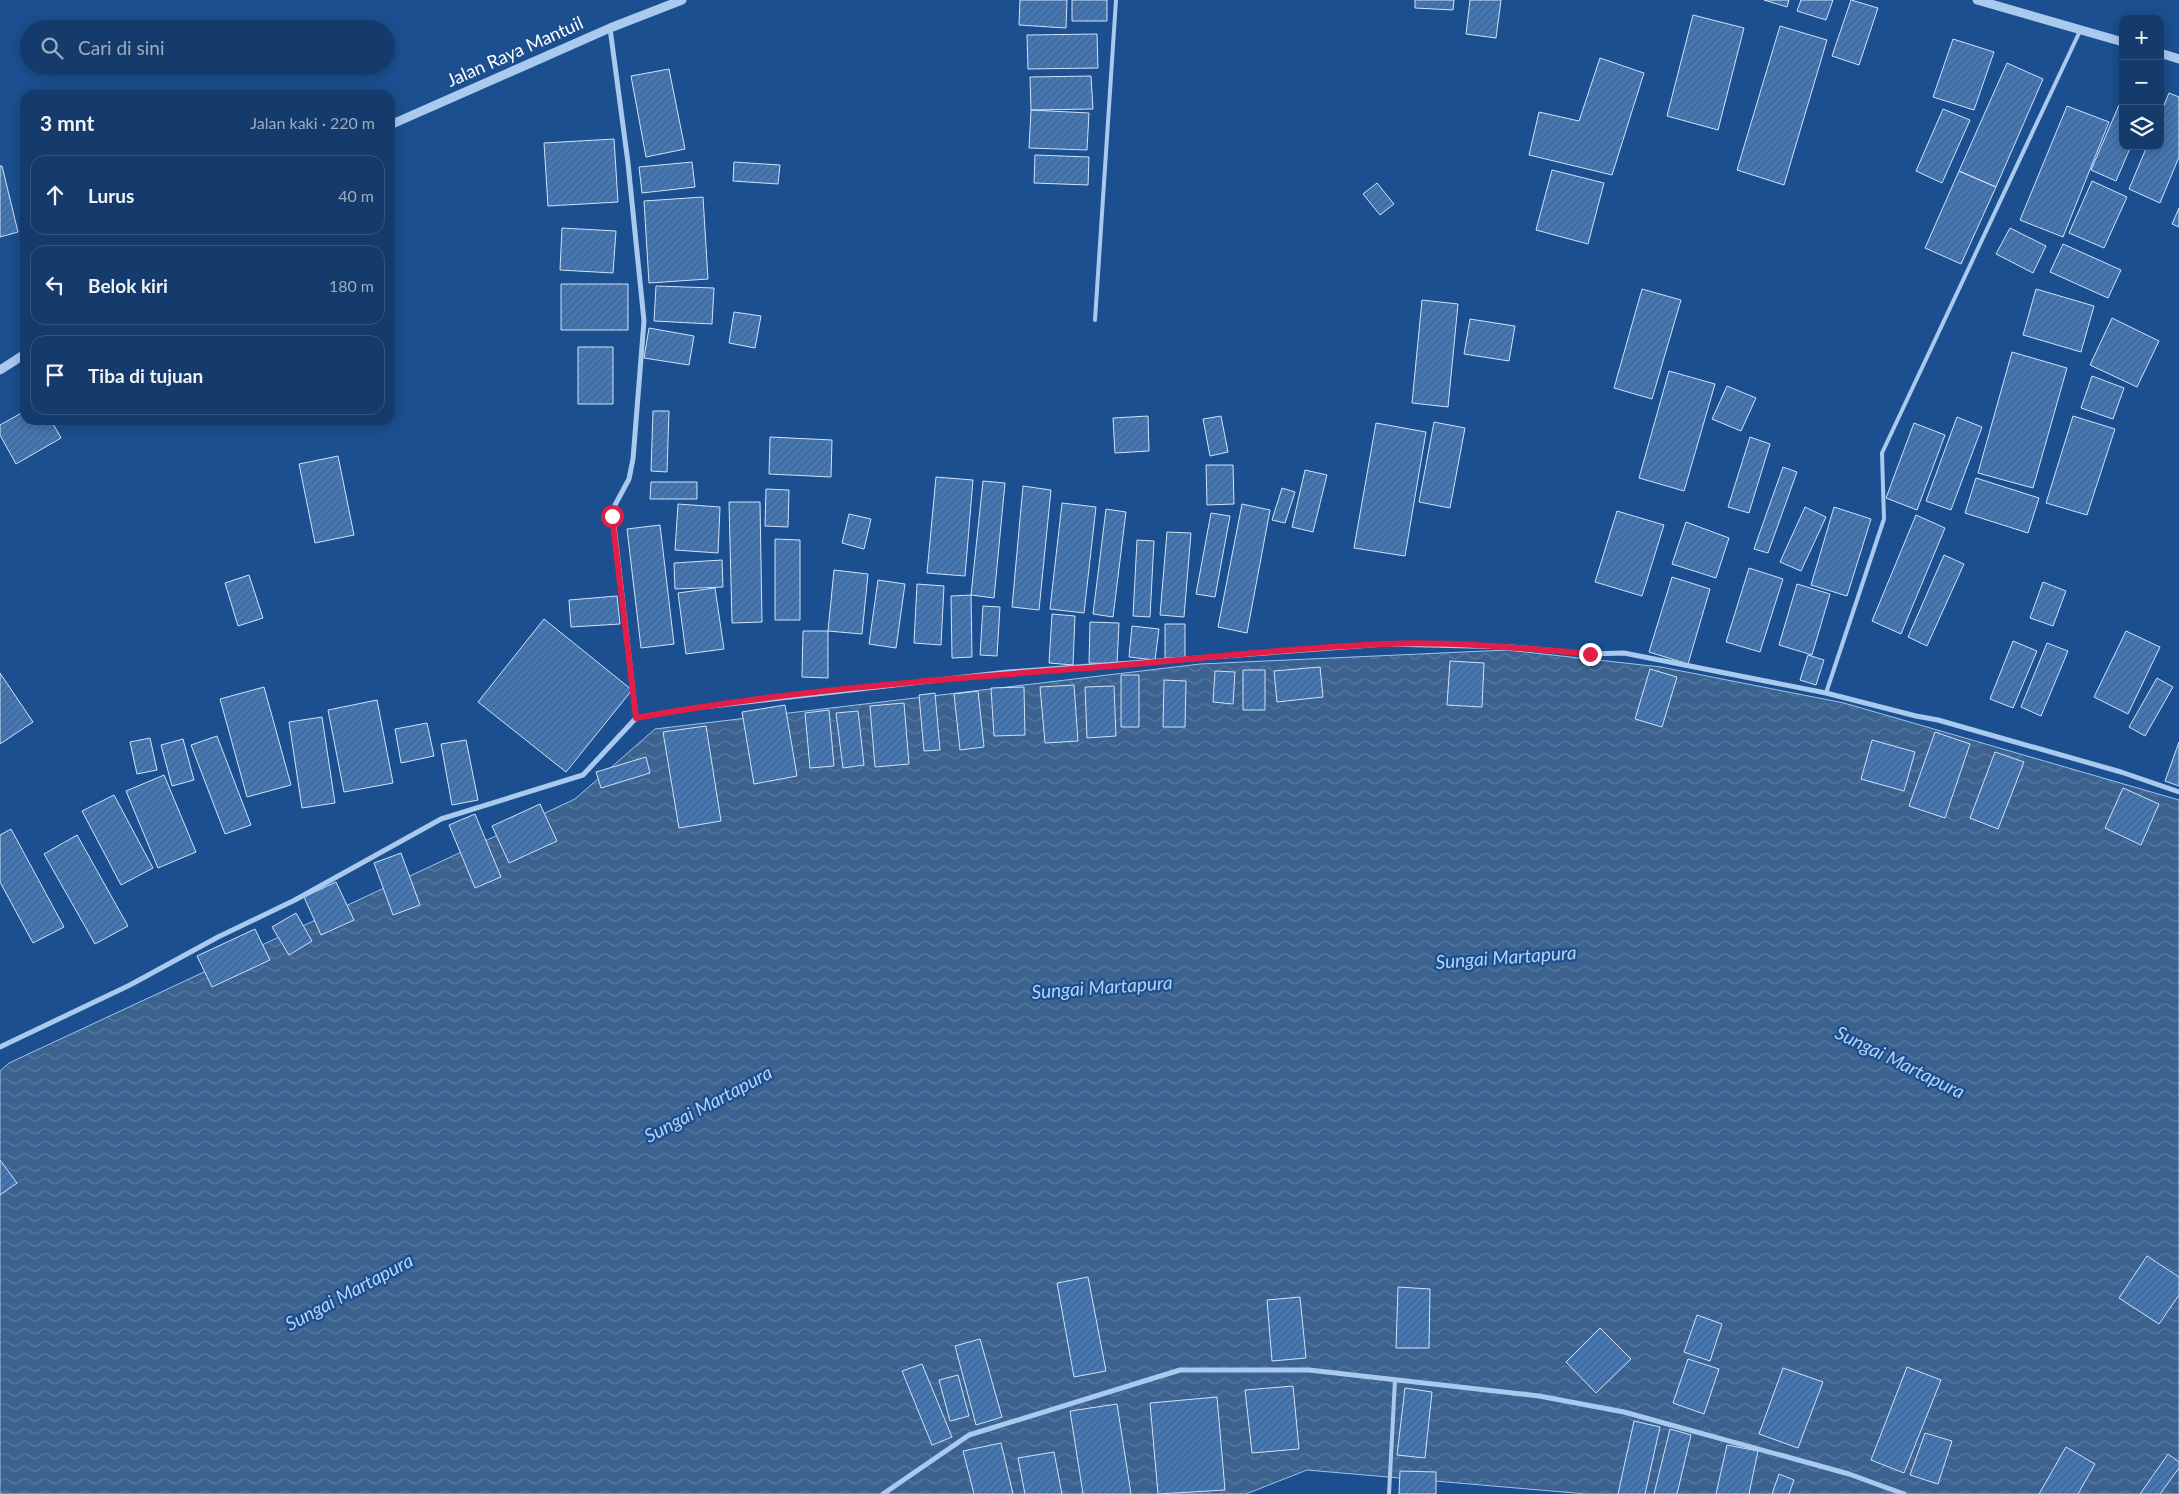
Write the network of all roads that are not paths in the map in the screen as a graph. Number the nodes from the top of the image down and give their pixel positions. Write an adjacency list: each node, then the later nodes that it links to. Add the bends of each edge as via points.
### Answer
1 (682, 0): 4 (street, Jalan Raya Mantuil)
2 (1116, 0): 10 (lane)
3 (1977, 0): 5 (street)
4 (610, 28): 9 (street, Jalan Raya Mantuil); 14 (street, via 644,321 633,458 629,479 612,516)
5 (2081, 30): 6 (street); 13 (lane, via 1882,453 1884,519)
6 (2119, 41)
7 (2164, 54): 8 (street)
8 (2179, 59)
9 (395, 123)
10 (1095, 320)
11 (20, 357): 12 (street)
12 (0, 370)
13 (1826, 693): 14 (street, via 1624,653 1386,644 1008,672 694,708); 15 (street, via 1938,720 2121,772)
14 (636, 718): 16 (street, via 582,775 441,819 295,900)
15 (2179, 792)
16 (0, 1047)
17 (1395, 1380): 18 (street, via 1309,1370 1180,1370 969,1435); 19 (lane); 20 (street, via 1539,1396 1624,1412 1849,1474)
18 (883, 1494)
19 (1389, 1494)
20 (1904, 1494)

